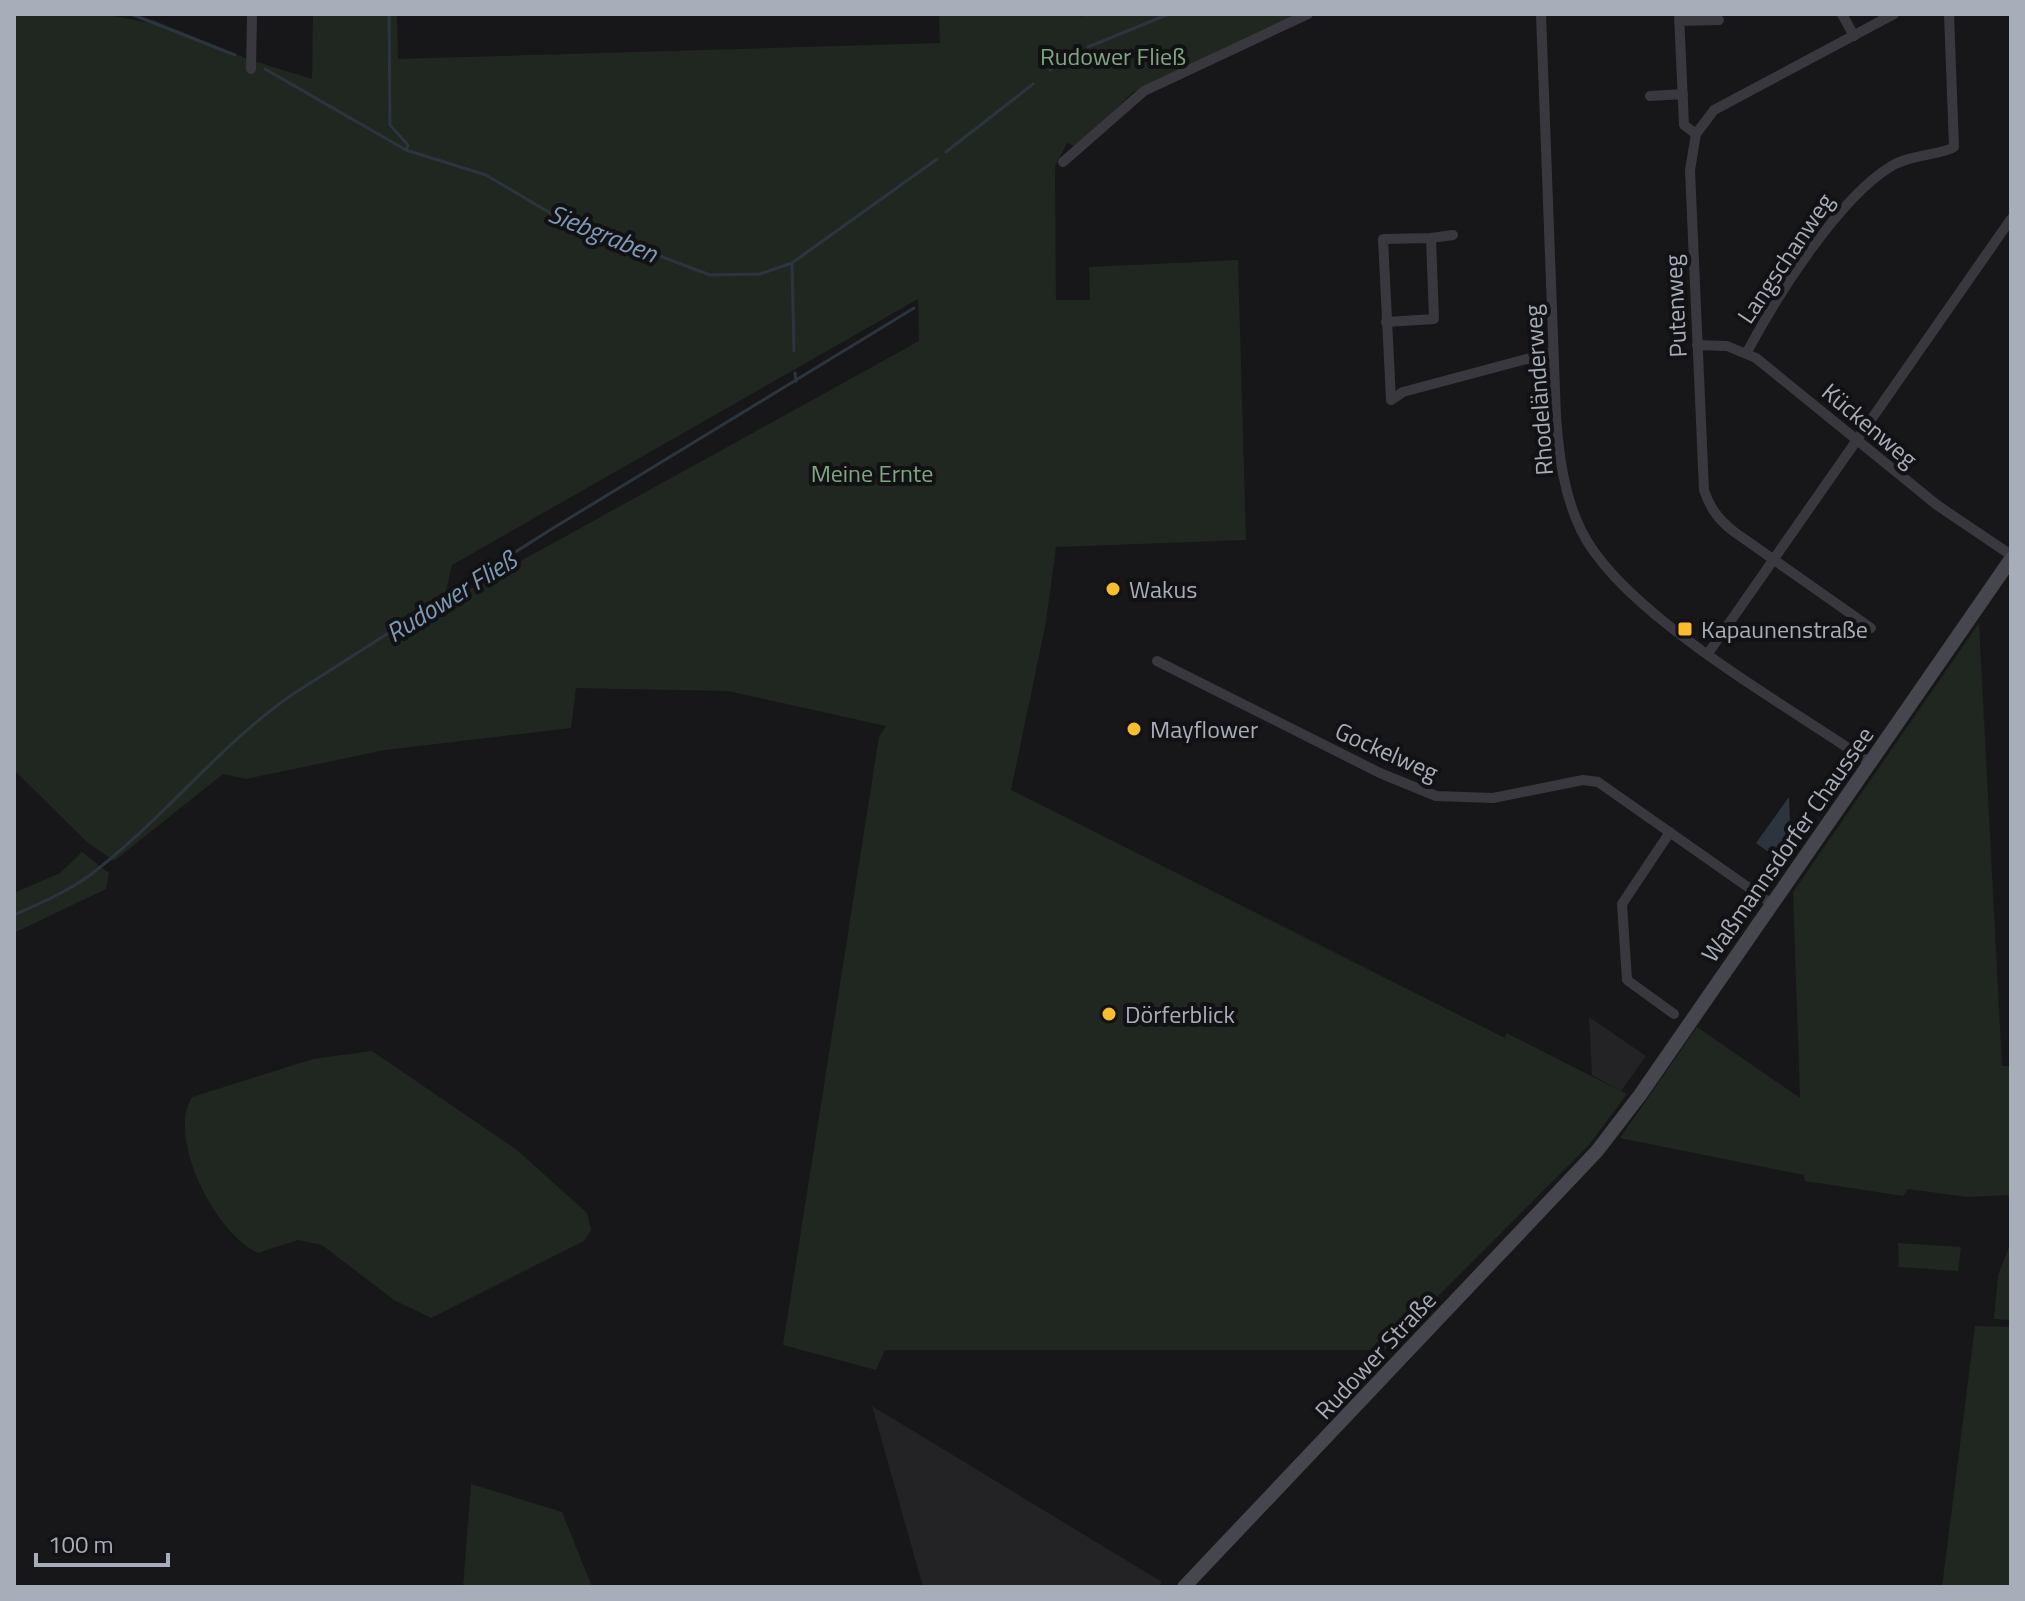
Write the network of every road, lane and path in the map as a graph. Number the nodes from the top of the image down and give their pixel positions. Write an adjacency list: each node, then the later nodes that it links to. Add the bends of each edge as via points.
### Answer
1 (252, 14): 10 (street)
2 (1308, 14): 14 (street, via 1144,91)
3 (1541, 14): 20 (street, Rhodeländerweg)
4 (1842, 14): 9 (street)
5 (1894, 14): 9 (street)
6 (1949, 14): 21 (street, Langschanweg, via 1954,147 1903,160 1851,196)
7 (1679, 18): 8 (street); 11 (street)
8 (1719, 20)
9 (1854, 36): 13 (street, via 1725,103)
10 (251, 69)
11 (1683, 94): 12 (street); 13 (street, via 1684,125)
12 (1650, 96)
13 (1696, 134): 19 (street, Putenweg, via 1690,170)
14 (1063, 162)
15 (2011, 219): 22 (street)
16 (1453, 235): 17 (street)
17 (1431, 238): 18 (street, via 1434,319); 18 (street, via 1383,239)
18 (1386, 322): 20 (street, via 1391,400 1403,392)
19 (1697, 345): 21 (street, Kückenweg); 24 (street, Putenweg, via 1704,490 1718,518)
20 (1553, 352): 26 (street, Rhodeländerweg, via 1561,464 1582,532 1626,588)
21 (1747, 352): 22 (street, Kückenweg)
22 (1857, 441): 23 (street, Kückenweg); 24 (street)
23 (2011, 557): 28 (street, Waßmannsdorfer Chaussee)
24 (1774, 559): 25 (street, Putenweg); 26 (street)
25 (1871, 628)
26 (1709, 652): 28 (street, Rhodeländerweg)
27 (1157, 661): 29 (street, Gockelweg, via 1424,793 1451,799 1493,798 1591,780)
28 (1870, 763): 30 (street, Waßmannsdorfer Chaussee)
29 (1670, 832): 30 (street, Gockelweg); 31 (street, via 1622,904 1627,980)
30 (1772, 904): 32 (street, Waßmannsdorfer Chaussee)
31 (1674, 1014)
32 (1597, 1151): 33 (street, Rudower Straße)
33 (1187, 1586)

